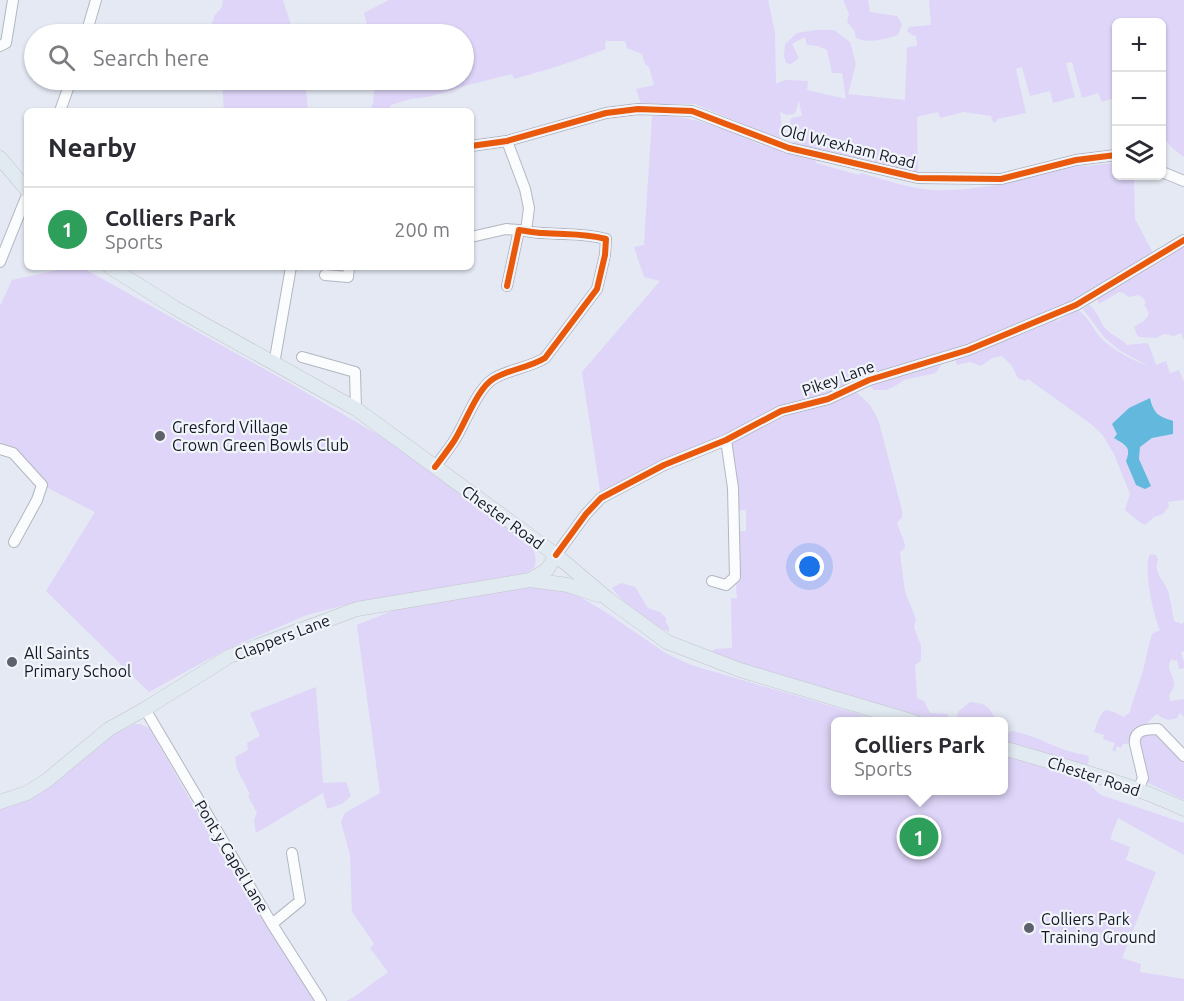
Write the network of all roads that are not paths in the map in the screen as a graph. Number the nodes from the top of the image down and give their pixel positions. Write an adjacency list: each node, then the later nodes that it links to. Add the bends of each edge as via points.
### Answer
1 (13, 0): 4 (street, via 6,43)
2 (96, 0): 3 (street)
3 (89, 24)
4 (0, 46)
5 (67, 90): 6 (street)
6 (61, 108)
7 (507, 141): 8 (street, Old Wrexham Road); 9 (street, Old Wrexham Road, via 606,113 638,109 692,111 789,148 918,178 1000,179); 15 (street, via 529,208)
8 (474, 146)
9 (1112, 156)
10 (0, 158): 13 (main road)
11 (1166, 174): 12 (street)
12 (1184, 181)
13 (24, 186)
14 (24, 202): 18 (street)
15 (523, 230): 16 (street, via 506,229); 23 (street); 29 (street, via 606,239 597,289 545,358 505,373 484,386)
16 (474, 236)
17 (1184, 240): 27 (street, Pikey Lane, via 1076,305 968,350 869,380 828,399 781,411)
18 (0, 262)
19 (115, 270): 25 (main road, Chester Road)
20 (290, 270): 25 (street)
21 (349, 270): 22 (street, via 348,277)
22 (325, 275)
23 (507, 286)
24 (302, 357): 26 (street, via 355,372)
25 (274, 364): 26 (main road, Chester Road)
26 (356, 409): 29 (main road, Chester Road)
27 (726, 440): 31 (street, Pikey Lane, via 664,465 601,498); 33 (street, via 733,488 735,577 726,585)
28 (0, 449): 30 (street, via 13,453 42,485)
29 (435, 467): 31 (main road, Chester Road)
30 (14, 542)
31 (556, 555): 32 (main road, via 547,570); 34 (main road, Chester Road)
32 (531, 580): 34 (main road, Clappers Lane, via 568,585); 35 (main road, Clappers Lane, via 357,609 230,656)
33 (712, 581)
34 (608, 599): 36 (main road, Chester Road, via 667,642 740,670)
35 (145, 709): 40 (main road, Clappers Lane, via 110,729 46,781 27,793); 43 (street, Pont y Capel Lane)
36 (897, 717)
37 (1008, 749): 39 (main road, Chester Road)
38 (1184, 756): 39 (street, via 1158,729 1137,734 1134,744 1143,778)
39 (1138, 790): 41 (main road, Chester Road)
40 (0, 802)
41 (1184, 809)
42 (292, 853): 43 (street, via 300,901)
43 (272, 924): 44 (street, Pont y Capel Lane)
44 (321, 1001)

